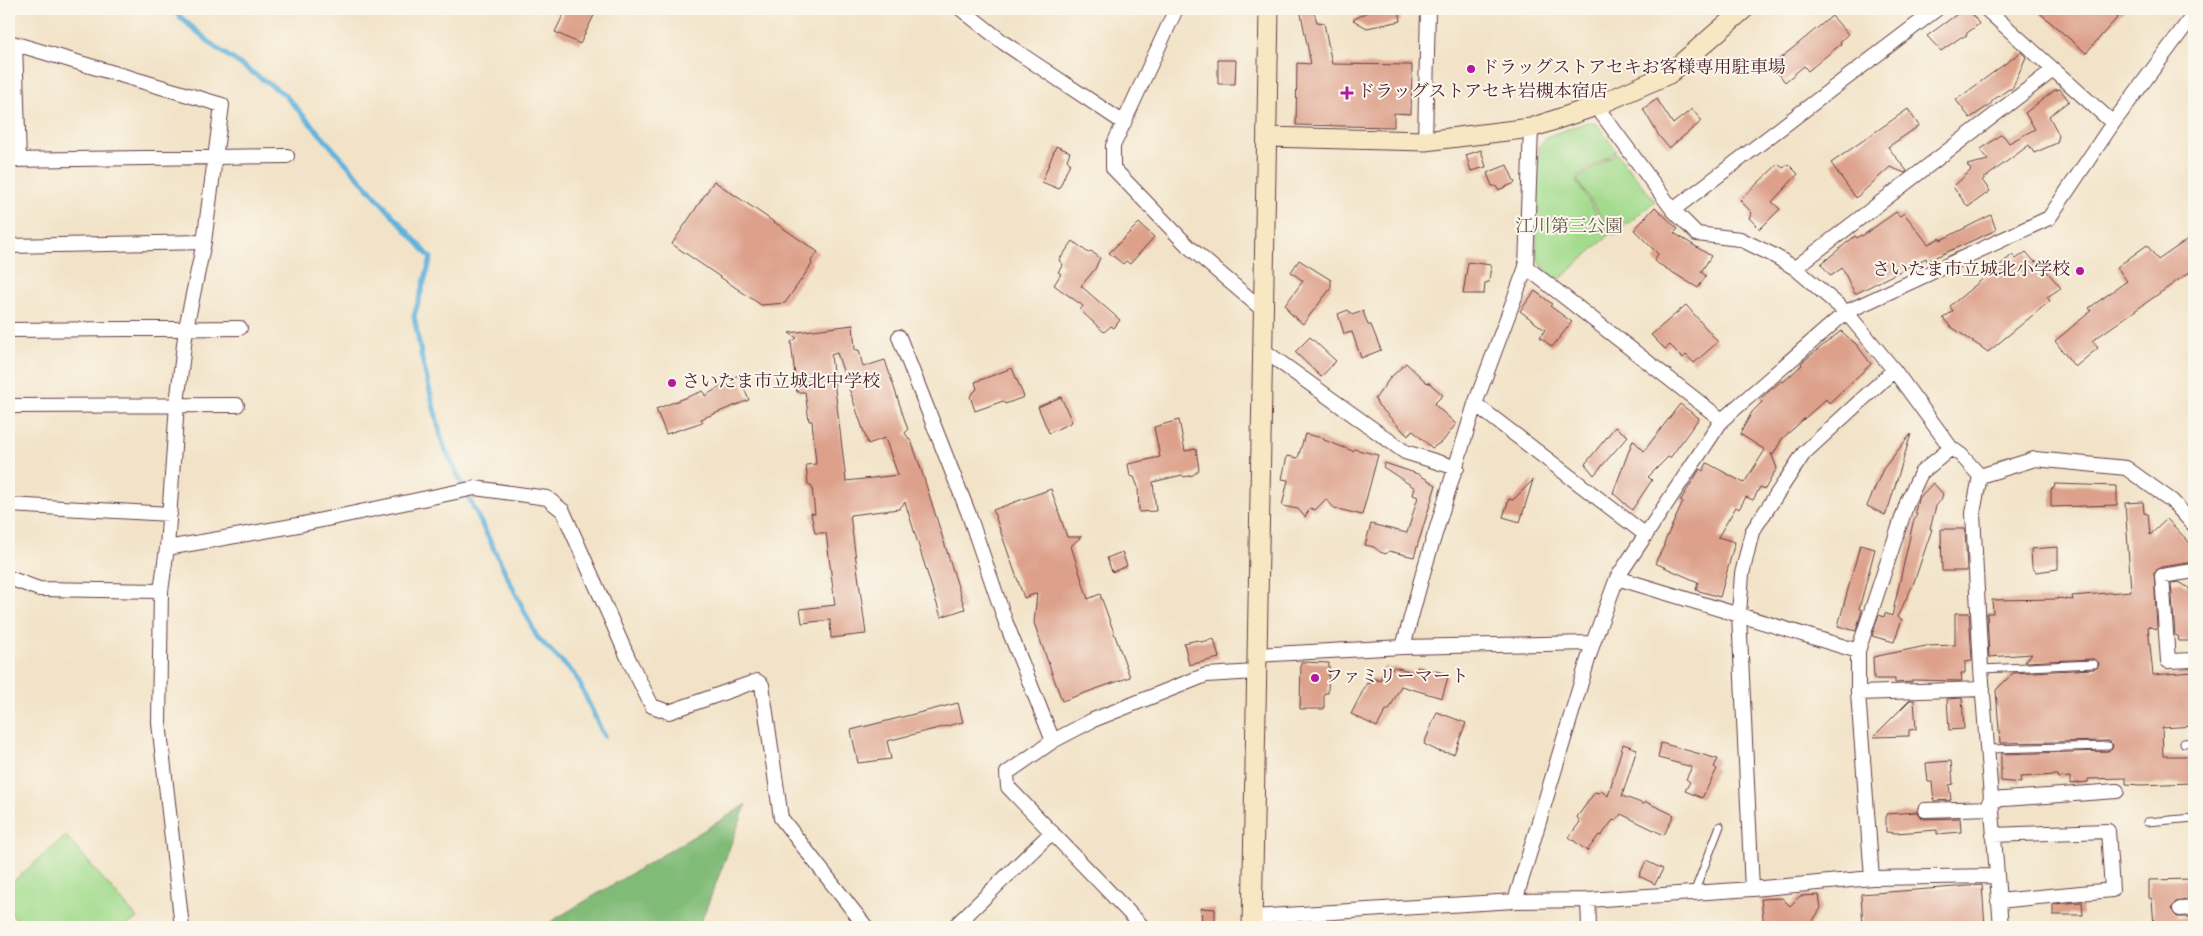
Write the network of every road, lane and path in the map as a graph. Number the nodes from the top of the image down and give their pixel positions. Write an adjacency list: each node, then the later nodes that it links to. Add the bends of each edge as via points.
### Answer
1 (961, 9): 12 (street, via 1004,43)
2 (1176, 9): 12 (street)
3 (1269, 9): 15 (street)
4 (1428, 9): 16 (street)
5 (1744, 9): 11 (street, via 1669,74)
6 (1937, 9): 20 (street)
7 (1986, 9): 10 (street)
8 (2194, 14): 13 (street)
9 (12, 43): 18 (street, via 222,105); 19 (street)
10 (2053, 70): 13 (street); 24 (street)
11 (1596, 106): 14 (street); 20 (street)
12 (1124, 123): 25 (street, via 1113,146 1114,168 1188,246)
13 (2113, 123): 26 (street, via 2049,218)
14 (1531, 128): 16 (street); 23 (street)
15 (1267, 137): 16 (street); 25 (street)
16 (1425, 141)
17 (287, 156): 18 (street)
18 (215, 158): 19 (street); 21 (street)
19 (14, 160)
20 (1673, 210): 24 (street, via 1697,234 1740,239)
21 (204, 242): 22 (street); 27 (street)
22 (9, 246)
23 (1526, 267): 34 (street); 37 (street)
24 (1795, 268): 26 (street)
25 (1264, 311): 31 (street)
26 (1846, 312): 32 (street); 37 (street)
27 (186, 328): 28 (street); 29 (street); 33 (street)
28 (240, 328)
29 (9, 330)
30 (899, 337): 60 (street)
31 (1264, 350): 39 (street, via 1405,452); 55 (street)
32 (1894, 370): 38 (street); 50 (street, via 1804,453 1752,532 1742,574)
33 (177, 404): 35 (street); 36 (street); 42 (street)
34 (1475, 404): 39 (street); 44 (street)
35 (237, 405)
36 (9, 406)
37 (1722, 420): 44 (street)
38 (1951, 448): 40 (street); 53 (street, via 1921,473 1908,500)
39 (1456, 468): 52 (street)
40 (1980, 476): 43 (street, via 2035,459 2126,468 2172,502); 57 (street, via 1973,513)
41 (9, 505): 42 (street)
42 (170, 514): 45 (street)
43 (2194, 525)
44 (1646, 535): 48 (street)
45 (167, 548): 49 (street); 84 (street, via 475,488 547,498 563,511 652,706 669,712 757,681 762,685 781,818)
46 (2194, 571): 54 (street, via 2162,576 2168,662)
47 (9, 578): 49 (street, via 39,589)
48 (1617, 578): 50 (street); 51 (street)
49 (161, 591): 83 (street, via 159,723)
50 (1739, 614): 53 (street); 75 (street)
51 (1593, 643): 52 (street); 78 (street)
52 (1404, 647): 55 (street)
53 (1858, 650): 59 (street)
54 (2194, 660)
55 (1256, 664): 60 (street, via 1206,675 1093,720); 82 (street)
56 (2094, 664): 57 (lane)
57 (1981, 669): 58 (street)
58 (1983, 689): 59 (street); 64 (street)
59 (1858, 693): 74 (street)
60 (1053, 741): 71 (street, via 1007,774 1008,787)
61 (2194, 742): 62 (lane)
62 (2184, 743)
63 (2108, 746): 64 (lane)
64 (1988, 749): 66 (street)
65 (2117, 791): 66 (street)
66 (1990, 804): 67 (street); 72 (street)
67 (1925, 810)
68 (2194, 818): 69 (lane)
69 (2148, 822)
70 (1720, 826): 76 (lane)
71 (1052, 832): 85 (street); 86 (street)
72 (1993, 835): 73 (street); 79 (street, via 2108,831 2112,890)
73 (1996, 876): 74 (street); 79 (street)
74 (1872, 878): 75 (street)
75 (1752, 889): 76 (street)
76 (1694, 893): 77 (street)
77 (1588, 900): 78 (street); 87 (street)
78 (1515, 901): 82 (street)
79 (1998, 901): 88 (street)
80 (2194, 908): 81 (street)
81 (2180, 909)
82 (1252, 922)
83 (178, 925)
84 (866, 927)
85 (954, 927)
86 (1143, 927)
87 (1589, 927)
88 (2001, 927)

